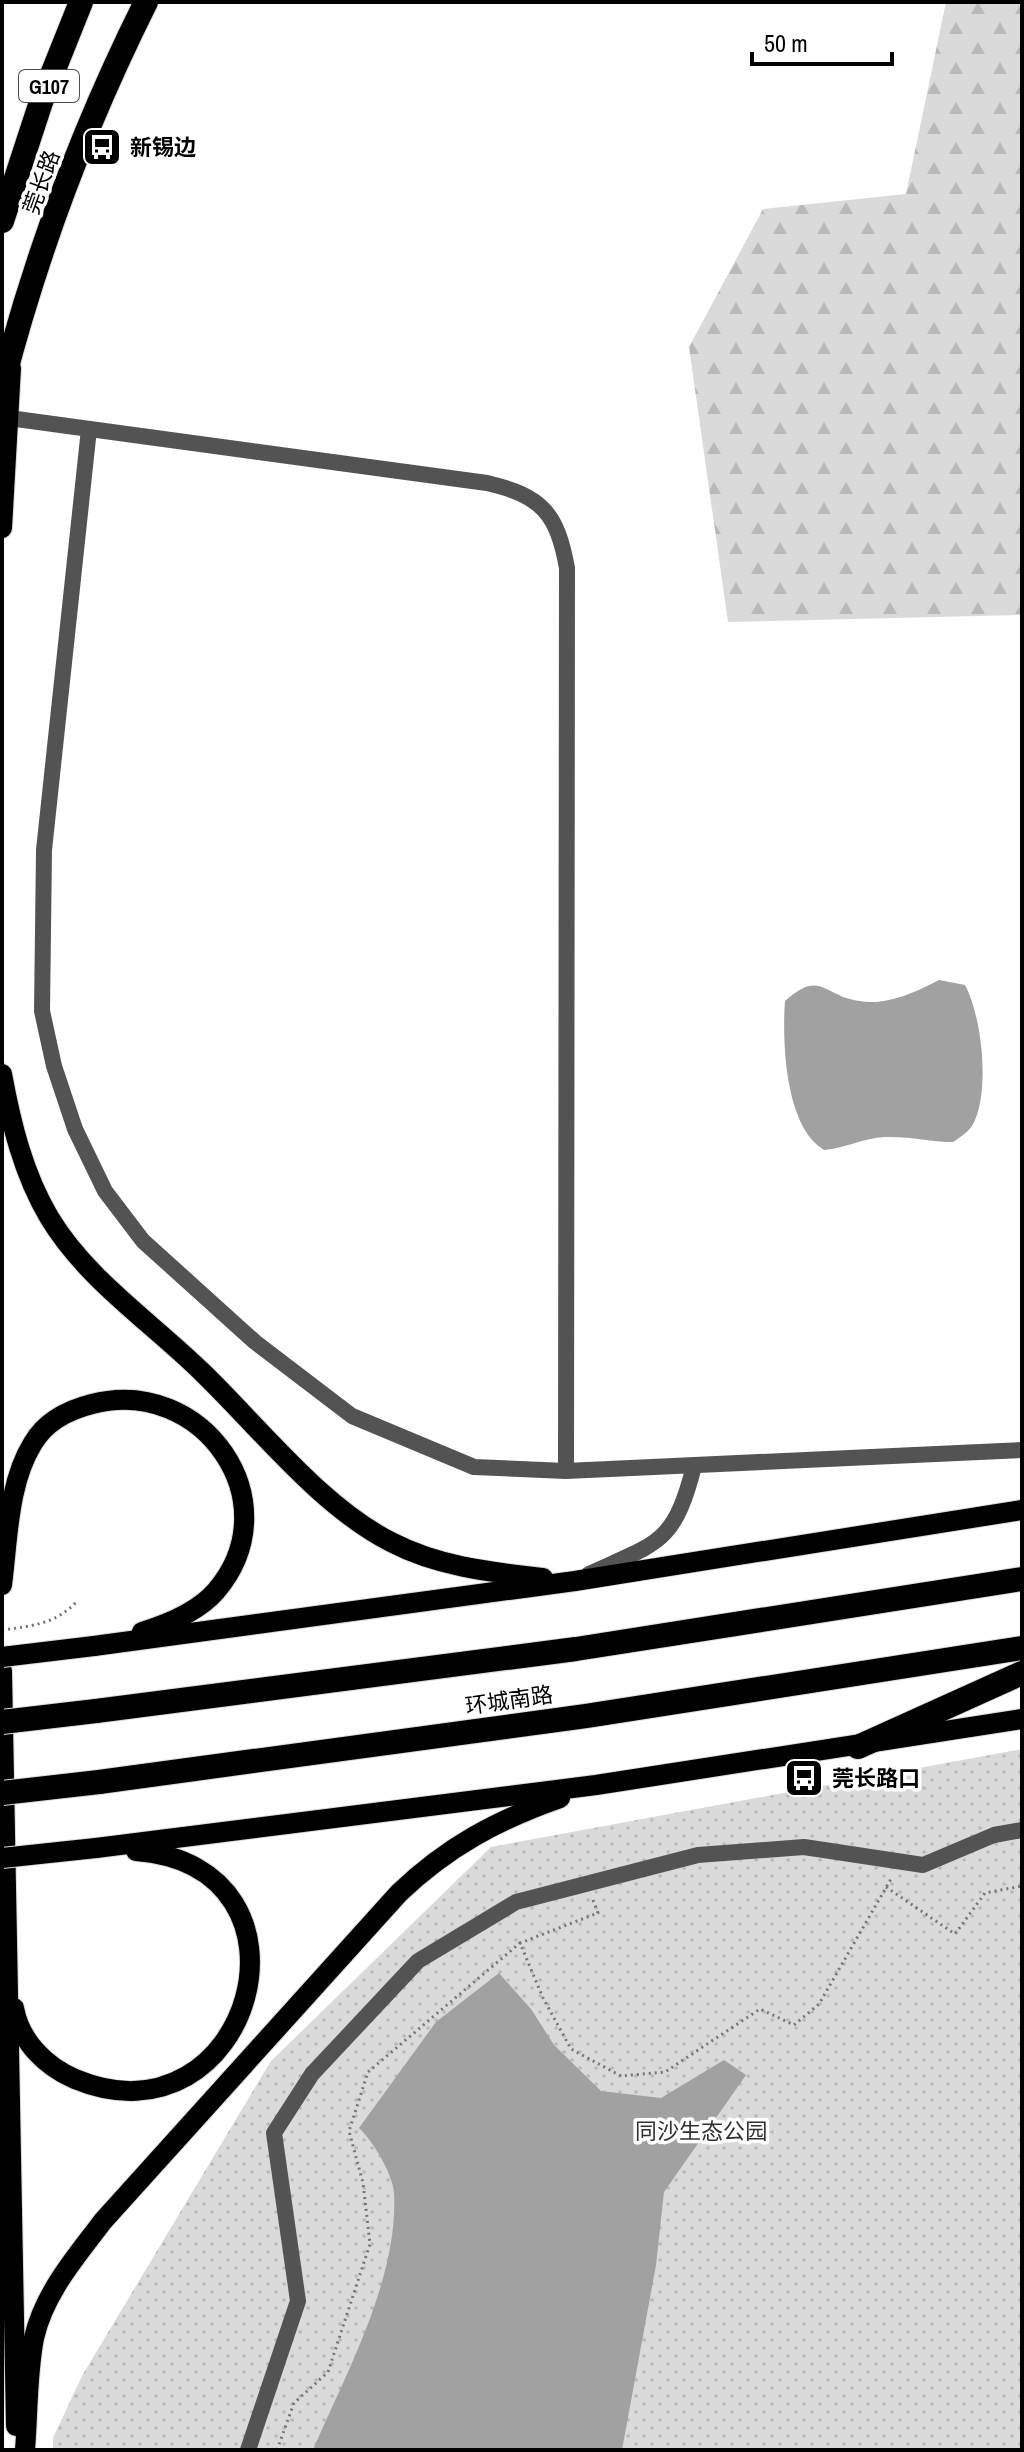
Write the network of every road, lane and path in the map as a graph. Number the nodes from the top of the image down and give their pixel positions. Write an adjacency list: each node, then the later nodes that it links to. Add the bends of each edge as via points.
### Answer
1 (81, 2): 3 (highway, 莞长路 / G107)
2 (146, 2): 5 (highway, 莞长路 / G107, via 62,194)
3 (10, 177): 4 (highway, 莞长路 / G107)
4 (2, 221)
5 (11, 351): 6 (highway, 莞长路 / G107); 7 (main road)
6 (2, 386)
7 (9, 418): 8 (street); 9 (main road)
8 (89, 429): 13 (street, via 47,822 41,945 42,1011 75,1129 105,1191 143,1241 255,1342 352,1416 474,1467); 13 (street, via 487,483 541,504 560,533 567,568)
9 (2, 528)
10 (2, 1074): 16 (main road, via 14,1136 31,1179 49,1217 83,1263 356,1523 430,1559)
11 (1022, 1450): 12 (street)
12 (694, 1466): 13 (street); 16 (street, via 683,1510 657,1543)
13 (566, 1471)
14 (1022, 1510): 16 (main road)
15 (1022, 1579): 26 (highway, 环城南路, bridge, via 576,1649)
16 (575, 1581): 20 (main road)
17 (2, 1585): 20 (main road, via 18,1480 33,1441 48,1423 101,1401 130,1400 185,1414 225,1451 236,1476 243,1526 236,1553 216,1591 199,1607)
18 (78, 1600): 19 (path, bridge, via 44,1624)
19 (2, 1630)
20 (94, 1646): 22 (main road, bridge)
21 (1022, 1648): 29 (highway, 环城南路, bridge, via 586,1716)
22 (2, 1657)
23 (2, 1671): 38 (main road)
24 (1022, 1673): 27 (highway)
25 (1022, 1719): 27 (main road)
26 (2, 1722)
27 (858, 1747): 28 (main road)
28 (596, 1785): 31 (main road); 40 (main road, via 476,1832 434,1860 103,2221 64,2273 34,2338)
29 (2, 1793)
30 (1022, 1830): 33 (street, via 994,1835 923,1865)
31 (96, 1848): 32 (main road, bridge); 38 (main road, via 176,1857 218,1883 234,1904 245,1927 249,1976 243,2007 221,2049 189,2073 153,2089 93,2086 33,2050 15,2015)
32 (2, 1858)
33 (901, 1862): 34 (street, via 789,1848 698,1855); 36 (path)
34 (587, 1883): 37 (path, via 598,1913); 41 (street, via 516,1902 418,1961 312,2074 274,2133 298,2301)
35 (1022, 1886): 36 (path, via 985,1893 955,1934)
36 (886, 1887): 37 (path, via 819,2004 794,2025 760,2009 665,2072 621,2076 571,2049)
37 (520, 1943): 42 (path, via 368,2072 349,2131 363,2183 370,2244 328,2372 294,2403)
38 (8, 1970): 39 (main road)
39 (16, 2450)
40 (25, 2450)
41 (248, 2450)
42 (277, 2450)

